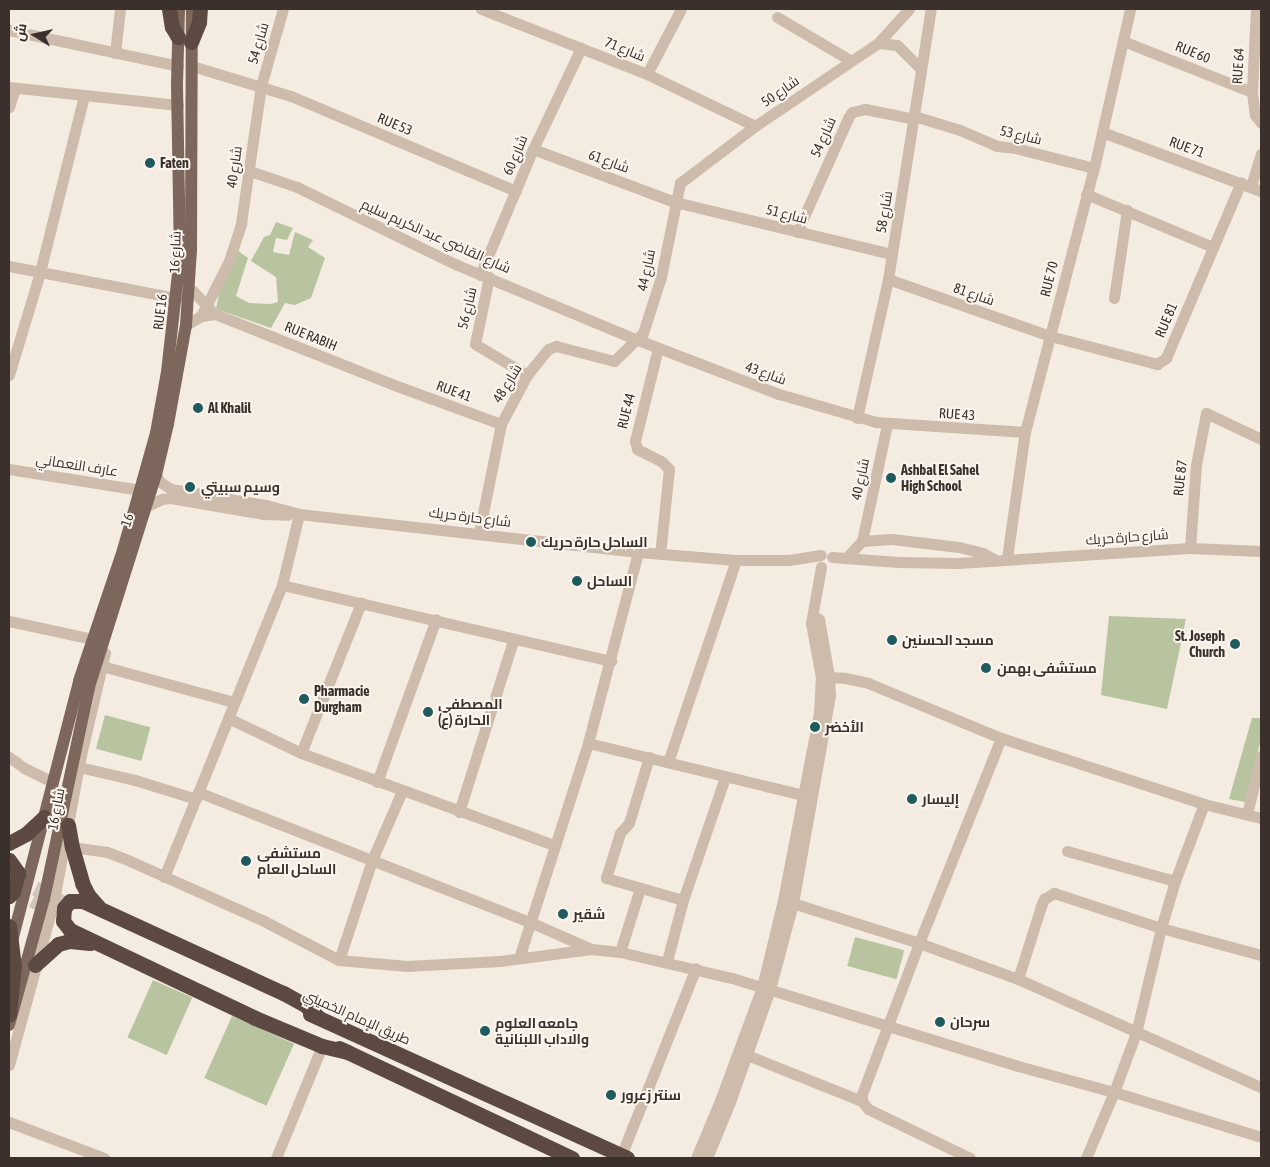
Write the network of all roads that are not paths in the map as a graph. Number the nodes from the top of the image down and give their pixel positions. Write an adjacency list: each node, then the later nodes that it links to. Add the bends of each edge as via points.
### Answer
1 (120, 9): 19 (street)
2 (169, 9): 15 (highway, via 172,27)
3 (179, 9): 15 (main road)
4 (192, 9): 15 (main road, شارع 16)
5 (200, 9): 15 (highway, via 199,22)
6 (284, 9): 25 (street, شارع 54)
7 (480, 9): 18 (street, شارع 71)
8 (681, 9): 24 (street)
9 (909, 9): 17 (street, شارع 50)
10 (931, 9): 23 (street, شارع 58)
11 (1130, 9): 16 (street, RUE 70)
12 (1256, 9): 27 (street, RUE 64)
13 (777, 17): 20 (street)
14 (9, 30): 19 (street)
15 (185, 40): 21 (main road, RUE 16); 22 (main road, شارع 16)
16 (1123, 41): 27 (street, RUE 60); 34 (street, RUE 70)
17 (878, 43): 20 (street, شارع 50); 23 (street, via 898,45)
18 (582, 48): 24 (street, شارع 71); 35 (street, شارع 60)
19 (115, 53): 21 (street)
20 (850, 60): 33 (street, شارع 50)
21 (178, 66): 29 (main road, RUE 16)
22 (192, 66): 25 (street); 51 (main road, شارع 16)
23 (921, 70): 31 (street, شارع 58)
24 (647, 74): 33 (street, شارع 71)
25 (262, 86): 38 (street, شارع 40); 40 (street, RUE 53)
26 (12, 88): 28 (street); 30 (street)
27 (1252, 92): 32 (street, RUE 64, via 1255,115)
28 (84, 96): 29 (street); 48 (street)
29 (178, 105): 52 (main road, RUE 16, via 180,257)
30 (9, 107)
31 (914, 118): 37 (street, شارع 53, via 960,130 997,146); 44 (street, شارع 54, via 865,109 852,112); 46 (street, شارع 58)
32 (1261, 123)
33 (755, 126): 42 (street, شارع 50, via 680,183)
34 (1102, 132): 37 (street, RUE 70); 39 (street, RUE 71)
35 (533, 149): 40 (street, شارع 60); 42 (street, شارع 61)
36 (1261, 154): 39 (street)
37 (1094, 168): 41 (street, RUE 70)
38 (250, 171): 49 (street, شارع القاضي عبد الكريم سليم, via 297,187); 54 (street, شارع 40, via 241,223 229,261)
39 (1251, 186): 45 (street, RUE 81)
40 (516, 191): 49 (street, شارع 60)
41 (1086, 194): 43 (street); 58 (street, RUE 70)
42 (675, 202): 44 (street, شارع 51); 59 (street, شارع 44, via 655,301)
43 (1127, 210): 45 (street); 53 (street)
44 (797, 232): 46 (street, شارع 51)
45 (1213, 247): 58 (street, RUE 81, via 1166,358 1158,364)
46 (892, 254): 50 (street, شارع 58)
47 (9, 266): 48 (street)
48 (40, 272): 52 (street); 61 (street)
49 (485, 276): 59 (street, شارع القاضي عبد الكريم سليم); 62 (street, شارع 56, via 476,344)
50 (888, 279): 58 (street, شارع 81); 64 (street, شارع 58)
51 (189, 287): 54 (street, RUE RABIH); 57 (main road, شارع 16)
52 (177, 298): 71 (main road, RUE 16)
53 (1114, 298)
54 (206, 304): 55 (street, RUE RABIH); 56 (street, شارع 40)
55 (215, 314): 56 (street, RUE RABIH); 63 (street, RUE RABIH)
56 (201, 316): 57 (street, RUE RABIH)
57 (186, 325): 70 (main road, شارع 16)
58 (1050, 336): 67 (street, RUE 70)
59 (638, 340): 60 (street, شارع 43); 62 (street, شارع 48, via 614,361 552,346)
60 (658, 348): 64 (street, شارع 43, via 779,394); 80 (street, RUE 44, via 635,441 637,449 669,469)
61 (9, 374)
62 (527, 375): 65 (street, شارع 48)
63 (396, 386): 65 (street, RUE 41)
64 (858, 418): 66 (street, شارع 43)
65 (501, 424): 75 (street, شارع 48)
66 (887, 424): 67 (street, RUE 43); 76 (street, شارع 40)
67 (1025, 432): 83 (street, RUE 70)
68 (1261, 439): 77 (street, RUE 87, via 1206,413 1196,465)
69 (9, 468): 71 (street, عارف النعماني)
70 (156, 475): 71 (main road, شارع 16); 72 (street, via 171,489)
71 (146, 491): 73 (main road, 16); 93 (main road, شارع 16)
72 (218, 502): 73 (street, via 170,498); 74 (street, شارع حارة حريك, via 264,514)
73 (147, 506): 82 (main road, 16)
74 (299, 514): 75 (street, شارع حارة حريك); 87 (street)
75 (479, 533): 79 (street, شارع حارة حريك)
76 (862, 540): 81 (street); 84 (street, شارع حارة حريك, via 903,540 959,547)
77 (1190, 548): 78 (street, شارع حارة حريك); 83 (street, شارع حارة حريك)
78 (1261, 551)
79 (638, 552): 80 (street, شارع حارة حريك); 94 (street)
80 (660, 554): 85 (street, شارع حارة حريك)
81 (847, 557): 84 (street, شارع حارة حريك, via 958,563); 86 (street, شارع حارة حريك)
82 (130, 558): 88 (main road, 16); 95 (street, شارع 16)
83 (1006, 558): 84 (street, شارع حارة حريك)
84 (994, 559)
85 (736, 560): 86 (street, شارع حارة حريك); 107 (street)
86 (824, 562): 96 (street, via 818,624)
87 (282, 584): 89 (street); 97 (street)
88 (121, 586): 151 (main road, شارع 16, via 86,696 44,899)
89 (361, 603): 90 (street); 101 (street)
90 (436, 619): 92 (street); 110 (street)
91 (9, 621): 93 (street)
92 (514, 638): 94 (street); 115 (street)
93 (93, 639): 102 (main road, شارع 16)
94 (611, 661): 100 (street)
95 (102, 666): 97 (street); 106 (street, شارع 16)
96 (825, 677): 99 (street, via 868,683); 112 (street); 131 (street, via 828,714)
97 (234, 702): 98 (street)
98 (228, 718): 101 (street); 113 (street)
99 (1002, 738): 114 (street); 136 (street)
100 (588, 743): 104 (street); 121 (street)
101 (301, 753): 110 (street)
102 (60, 754): 106 (main road, via 63,765 69,768); 109 (main road, شارع 16)
103 (1261, 756): 116 (street)
104 (649, 757): 107 (street); 128 (street, via 629,823 620,833 606,878)
105 (9, 758): 109 (street)
106 (80, 761): 113 (street); 119 (street, شارع 16)
107 (668, 762): 108 (street)
108 (725, 777): 112 (street); 130 (street)
109 (53, 782): 117 (main road, شارع 16)
110 (377, 782): 111 (street)
111 (402, 791): 115 (street); 124 (street)
112 (803, 795): 131 (street)
113 (197, 796): 124 (street); 126 (street)
114 (1204, 804): 116 (street); 127 (street)
115 (460, 812): 121 (street)
116 (1247, 814): 118 (street)
117 (44, 817): 120 (highway, via 26,834); 141 (main road, شارع 16)
118 (1261, 818)
119 (68, 825): 122 (highway)
120 (9, 843)
121 (554, 845): 133 (street)
122 (68, 847): 126 (street, via 107,852); 132 (highway, via 85,890); 145 (street, شارع 16)
123 (1067, 851): 127 (street)
124 (372, 860): 133 (street); 143 (street)
125 (9, 870): 129 (highway, via 18,872)
126 (164, 877): 143 (street, via 264,921)
127 (1175, 881): 135 (street)
128 (640, 888): 130 (street); 139 (street)
129 (9, 896)
130 (684, 900): 144 (street)
131 (788, 902): 136 (street); 148 (street)
132 (107, 913): 137 (highway, via 76,900 67,903 63,911 67,927); 150 (highway, via 283,993 305,1005)
133 (530, 922): 138 (street); 142 (street)
134 (9, 926): 149 (highway, via 14,965)
135 (1161, 928): 140 (street); 147 (street, via 1063,894 1048,895 1041,906); 153 (street)
136 (919, 943): 147 (street); 152 (street)
137 (98, 944): 145 (highway, via 64,942); 154 (highway, via 243,1013)
138 (591, 949): 139 (street); 142 (street)
139 (620, 952): 144 (street)
140 (1261, 955)
141 (9, 956)
142 (519, 958): 143 (street, via 406,966)
143 (339, 960)
144 (667, 961): 146 (street)
145 (35, 966): 157 (street, شارع 16)
146 (696, 968): 148 (street); 165 (street)
147 (1018, 979): 153 (street)
148 (766, 988): 152 (street); 156 (street); 169 (street)
149 (9, 1015)
150 (318, 1017): 155 (highway, طريق الإمام الخميني, via 71,914); 160 (highway, طريق الإمام الخميني)
151 (9, 1025)
152 (888, 1025): 159 (street); 161 (street)
153 (1136, 1033): 158 (street); 159 (street)
154 (322, 1046): 155 (highway); 167 (street)
155 (347, 1052): 162 (highway, طريق الإمام الخميني)
156 (747, 1055): 161 (street); 170 (street)
157 (9, 1065)
158 (1261, 1086)
159 (1114, 1092): 164 (street); 172 (street)
160 (493, 1096): 162 (highway); 165 (highway, طريق الإمام الخميني)
161 (862, 1101): 171 (street, via 868,1109)
162 (482, 1115): 168 (highway, طريق الإمام الخميني)
163 (9, 1122): 166 (street)
164 (1261, 1137)
165 (624, 1157)
166 (104, 1158)
167 (276, 1158)
168 (572, 1158)
169 (696, 1158)
170 (707, 1158)
171 (970, 1158)
172 (1086, 1158)

